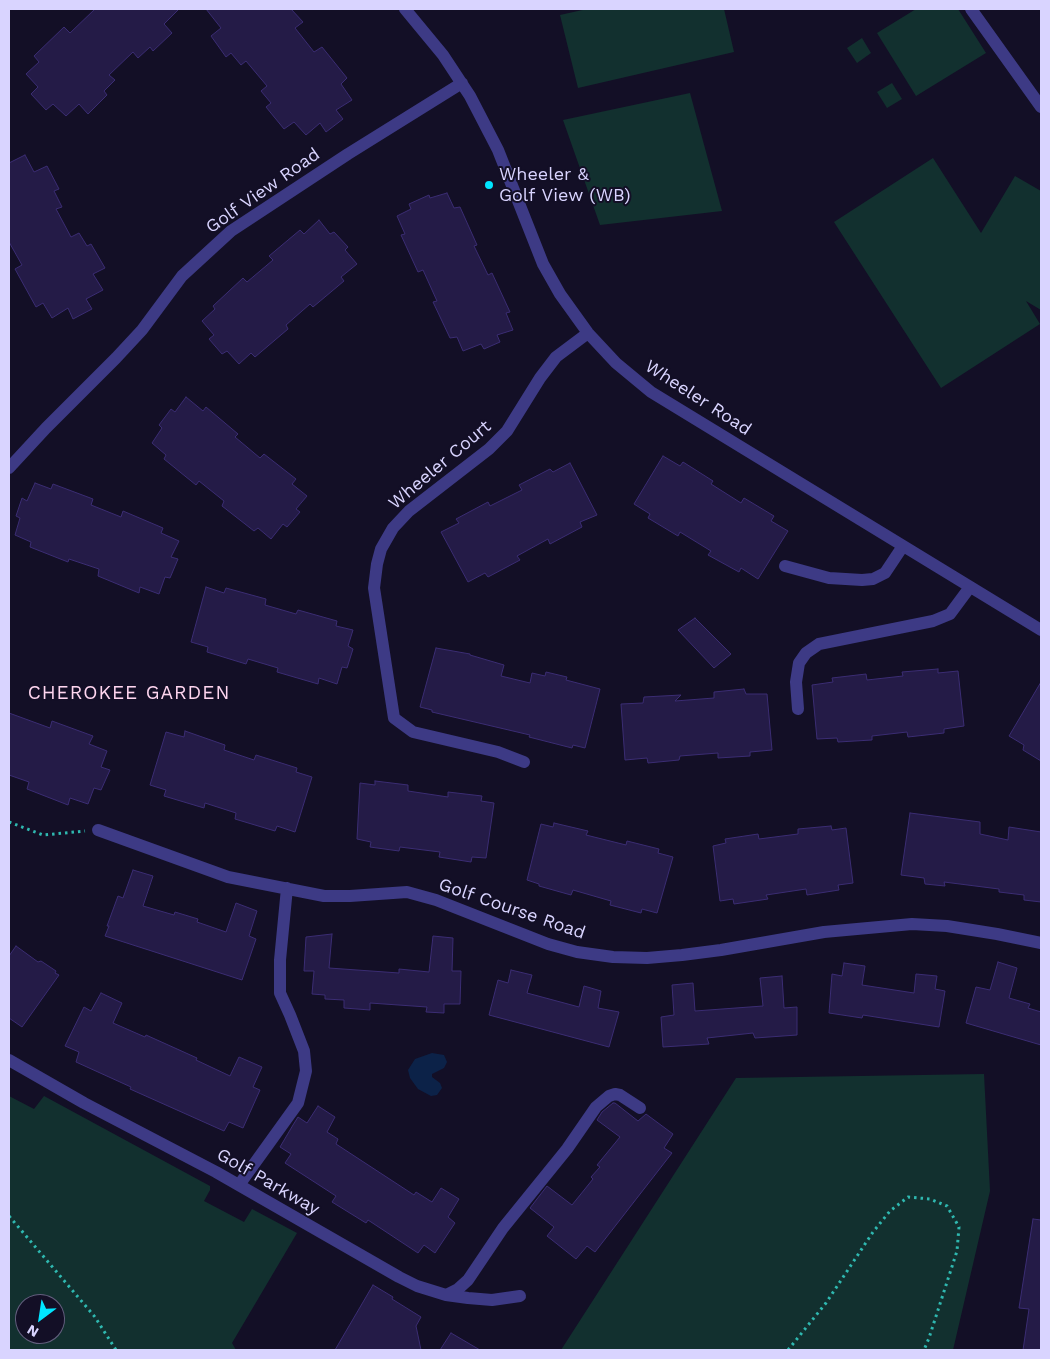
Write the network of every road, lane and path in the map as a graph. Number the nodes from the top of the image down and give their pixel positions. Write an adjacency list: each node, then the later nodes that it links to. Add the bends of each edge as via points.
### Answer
1 (405, 9): 3 (street, Wheeler Road)
2 (971, 9): 4 (street)
3 (462, 83): 5 (street, Wheeler Road, via 498,150 543,264); 6 (street, Golf View Road, via 231,232 182,276 142,330)
4 (1041, 107)
5 (588, 333): 7 (street, Wheeler Road, via 616,363 651,392); 12 (street, Wheeler Court, via 556,358 507,431 409,511 393,528 377,564 374,588 394,718 413,732 498,752)
6 (9, 468)
7 (903, 546): 8 (street, via 884,573 873,579 829,578); 9 (street, Wheeler Road)
8 (785, 566)
9 (970, 587): 10 (street, Wheeler Road); 11 (street, via 950,614 933,621 819,644 806,653 799,663 796,682)
10 (1041, 630)
11 (798, 709)
12 (524, 762)
13 (9, 822): 14 (path, via 42,835)
14 (98, 830): 15 (street, Golf Course Road, via 228,877)
15 (287, 888): 16 (street, Golf Course Road, via 324,896 407,892 436,900 548,944 613,957 682,955 824,932 912,924 947,926); 19 (street, via 280,993 304,1050 306,1071 298,1102)
16 (1041, 943)
17 (9, 1060): 19 (street, Golf Parkway)
18 (640, 1108): 21 (street, via 614,1094 596,1107 567,1149 503,1228 468,1280)
19 (239, 1185): 21 (street, Golf Parkway, via 399,1277)
20 (9, 1216): 23 (path, via 95,1317)
21 (446, 1294): 22 (street, Golf Parkway, via 492,1300)
22 (520, 1296)
23 (116, 1350)
24 (788, 1350): 25 (path, via 826,1302 873,1232 890,1211 908,1197 930,1199 947,1206 959,1227 957,1250)
25 (924, 1350)

